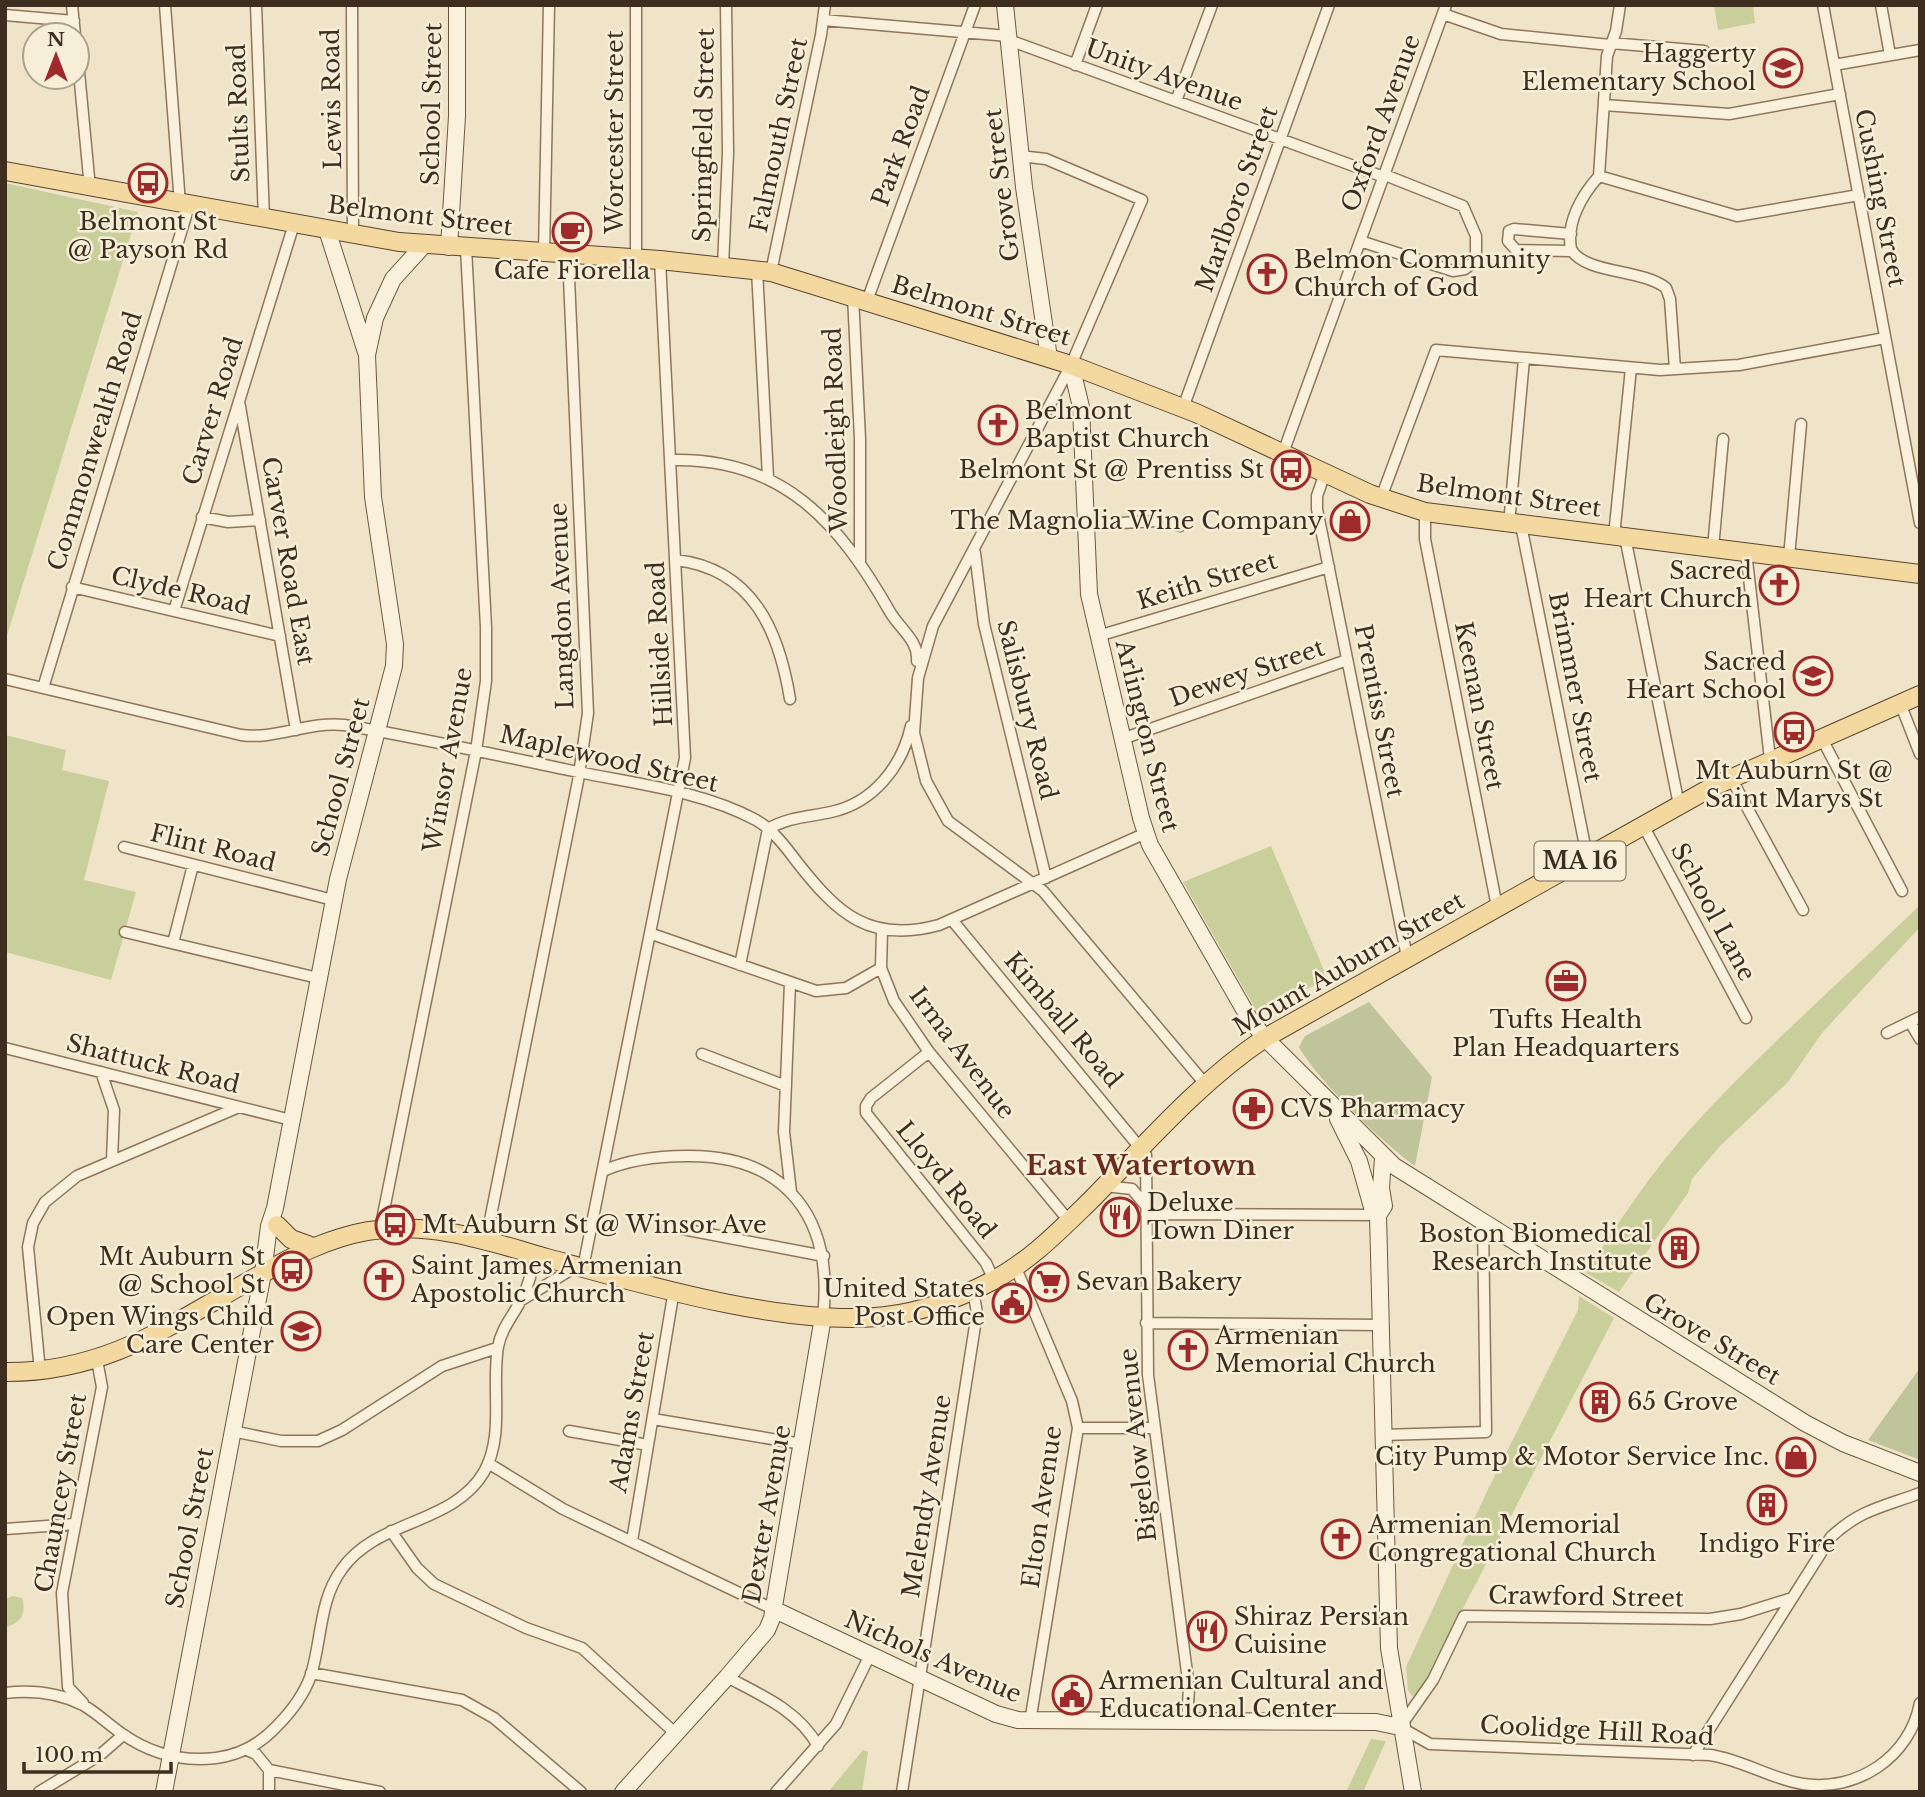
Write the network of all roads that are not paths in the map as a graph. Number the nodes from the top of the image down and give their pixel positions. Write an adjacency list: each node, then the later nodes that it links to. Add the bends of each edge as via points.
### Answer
1 (72, 5): 21 (street)
2 (165, 5): 41 (street)
3 (256, 5): 42 (street, Stults Road)
4 (352, 5): 45 (street, Lewis Road)
5 (457, 5): 49 (street, School Street)
6 (549, 5): 51 (street)
7 (636, 5): 53 (street, Worcester Street)
8 (726, 5): 55 (street, Springfield Street, via 728,153)
9 (825, 5): 20 (street, Falmouth Street)
10 (975, 5): 22 (street, Park Road)
11 (1005, 5): 23 (street, Grove Street)
12 (1097, 5): 28 (street)
13 (1212, 5): 32 (street)
14 (1329, 5): 34 (street, Marlboro Street)
15 (1620, 5): 24 (street)
16 (1823, 5): 29 (street, Cushing Street)
17 (1881, 5): 27 (street)
18 (1445, 10): 24 (street, via 1505,34); 37 (street, Oxford Avenue)
19 (5, 15): 21 (street)
20 (823, 20): 22 (street, Unity Avenue); 56 (street, Falmouth Street)
21 (74, 21)
22 (965, 32): 23 (street, Unity Avenue); 57 (street, Park Road)
23 (1008, 38): 28 (street, Unity Avenue); 35 (street, Grove Street)
24 (1611, 44): 26 (street); 33 (street)
25 (1920, 50): 27 (street)
26 (1704, 51)
27 (1890, 55): 29 (street)
28 (1075, 65): 32 (street, Unity Avenue)
29 (1834, 65): 31 (street, Cushing Street)
30 (81, 91): 39 (street)
31 (1840, 94): 33 (street, via 1730,114); 40 (street, Cushing Street)
32 (1176, 101): 34 (street, Unity Avenue)
33 (1604, 105): 38 (street)
34 (1281, 139): 37 (street, Unity Avenue); 66 (street, Marlboro Street)
35 (1020, 156): 60 (street, Grove Street); 62 (street, via 1046,159 1142,200)
36 (5, 171): 39 (main road, Belmont Street)
37 (1384, 176): 47 (street, Oxford Avenue); 47 (street, Unity Avenue, via 1463,206 1476,236 1476,260 1468,268 1452,271)
38 (1599, 176): 40 (street, via 1737,216); 46 (street, via 1581,198)
39 (90, 188): 41 (main road, Belmont Street)
40 (1858, 195): 58 (street, Cushing Street)
41 (184, 205): 42 (main road, Belmont Street); 91 (street, Commonwealth Road)
42 (264, 219): 43 (main road, Belmont Street)
43 (294, 224): 44 (main road, Belmont Street); 65 (street, Carver Road)
44 (327, 230): 45 (main road, Belmont Street); 59 (street, School Street)
45 (354, 234): 48 (main road, Belmont Street)
46 (1571, 234): 50 (street); 50 (street, via 1514,229 1509,231 1508,242 1516,250)
47 (1360, 241): 69 (street, Oxford Avenue)
48 (424, 245): 49 (main road, Belmont Street); 59 (street, School Street, via 393,279 375,318)
49 (457, 247): 51 (main road, Belmont Street); 106 (street, Winsor Avenue, via 487,646)
50 (1572, 251): 64 (street, via 1583,261 1666,288)
51 (544, 253): 52 (main road, Belmont Street)
52 (568, 255): 53 (main road, Belmont Street); 109 (street, Langdon Avenue, via 589,681)
53 (636, 259): 54 (main road, Belmont Street)
54 (660, 260): 55 (main road, Belmont Street); 70 (street, Hillside Road)
55 (723, 266): 56 (main road, Belmont Street)
56 (764, 271): 57 (main road, Belmont Street); 72 (street, Falmouth Street)
57 (860, 299): 60 (main road, Belmont Street); 88 (street, Woodleigh Road)
58 (1885, 338): 64 (street, via 1739,365); 74 (street, Cushing Street)
59 (367, 355): 103 (street, School Street, via 373,497 395,652)
60 (1049, 358): 62 (main road, Belmont Street)
61 (1524, 359): 63 (street); 73 (street, via 1436,350); 80 (street, Brimmer Street)
62 (1071, 365): 66 (main road, Belmont Street); 79 (street, Arlington Street, via 1081,407); 84 (street)
63 (1631, 368): 64 (street); 82 (street)
64 (1675, 369)
65 (238, 399): 76 (street, Carver Road); 77 (street, Carver Road East)
66 (1183, 408): 69 (main road, Belmont Street)
67 (1801, 424): 86 (street)
68 (1723, 439): 83 (street)
69 (1283, 453): 71 (main road, Belmont Street)
70 (671, 460): 72 (street, via 719,462); 87 (street, Hillside Road)
71 (1325, 473): 73 (main road, Belmont Street); 89 (street, Prentiss Street, via 1316,502)
72 (768, 477): 88 (street, via 816,510)
73 (1381, 498): 75 (main road, Belmont Street)
74 (1918, 503): 78 (street, Cushing Street)
75 (1425, 513): 80 (main road, Belmont Street); 123 (street, Keenan Street, via 1425,539)
76 (202, 517): 77 (street, via 229,522); 92 (street, Carver Road)
77 (260, 520): 93 (street, Carver Road East)
78 (1920, 523)
79 (1085, 525): 81 (street, via 1157,521); 94 (street, Arlington Street, via 1087,576)
80 (1515, 525): 82 (main road, Belmont Street); 117 (street, Brimmer Street)
81 (1180, 526)
82 (1620, 536): 83 (main road, Belmont Street); 112 (street)
83 (1713, 548): 85 (main road, Belmont Street)
84 (975, 550): 100 (street, via 927,641); 119 (street, Salisbury Road, via 984,624)
85 (1746, 552): 86 (main road, Belmont Street); 108 (street)
86 (1789, 557): 90 (main road, Belmont Street)
87 (676, 560): 99 (street, via 716,570 749,596 776,641); 111 (street, Hillside Road, via 686,741)
88 (860, 562): 100 (street, via 897,624 916,643)
89 (1329, 567): 94 (street, Keith Street); 95 (street, Prentiss Street)
90 (1920, 574)
91 (72, 587): 92 (street, Clyde Road); 97 (street, Commonwealth Road)
92 (174, 611): 93 (street, Clyde Road)
93 (280, 636): 102 (street, Carver Road East)
94 (1098, 636): 105 (street, Arlington Street)
95 (1347, 660): 105 (street, Dewey Street); 130 (street, Prentiss Street)
96 (5, 679): 97 (street, Maplewood Street)
97 (43, 688): 102 (street, Maplewood Street, via 241,735)
98 (1920, 695): 101 (main road, Mount Auburn Street / MA 16)
99 (790, 699)
100 (915, 702): 114 (street, via 904,749 872,793 848,807 785,820); 120 (street, via 914,733 920,763 938,808 959,833)
101 (1900, 703): 104 (main road, Mount Auburn Street / MA 16); 107 (street)
102 (296, 730): 103 (street, Maplewood Street, via 331,724)
103 (376, 731): 106 (street, Maplewood Street); 122 (street, School Street)
104 (1821, 737): 108 (main road, Mount Auburn Street / MA 16); 121 (street)
105 (1122, 739): 115 (street, Arlington Street)
106 (476, 751): 109 (street, Maplewood Street); 164 (street, Winsor Avenue)
107 (1920, 754)
108 (1770, 759): 110 (main road, Mount Auburn Street / MA 16)
109 (580, 772): 111 (street, Maplewood Street); 165 (street, Langdon Avenue)
110 (1731, 778): 112 (main road, Mount Auburn Street / MA 16); 124 (street)
111 (681, 793): 114 (street, Maplewood Street, via 730,808); 128 (street, Hillside Road)
112 (1679, 805): 113 (main road, Mount Auburn Street / MA 16)
113 (1643, 825): 117 (main road, Mount Auburn Street / MA 16); 135 (street, School Lane)
114 (768, 829): 126 (street, Maplewood Street, via 832,904 857,921); 131 (street)
115 (1146, 833): 119 (street, Maplewood Street); 138 (street, Arlington Street)
116 (124, 846): 118 (street, Flint Road)
117 (1587, 856): 123 (main road, Mount Auburn Street / MA 16)
118 (193, 865): 122 (street, Flint Road); 129 (street)
119 (1046, 878): 120 (street, Maplewood Street)
120 (1031, 884): 125 (street, Maplewood Street); 144 (street, via 1043,891)
121 (1902, 891)
122 (334, 900): 133 (street, School Street)
123 (1497, 907): 130 (main road, Mount Auburn Street / MA 16)
124 (1802, 910)
125 (952, 920): 126 (street, Maplewood Street, via 924,929); 149 (street, Kimball Road)
126 (882, 930): 132 (street, Irma Avenue)
127 (125, 932): 129 (street)
128 (652, 934): 131 (street); 152 (street, Hillside Road)
129 (173, 943): 133 (street)
130 (1407, 957): 138 (main road, Mount Auburn Street / MA 16)
131 (740, 965): 134 (street)
132 (881, 968): 134 (street, via 836,991); 141 (street, Irma Avenue, via 894,1001)
133 (318, 978): 148 (street, School Street)
134 (790, 983): 145 (street)
135 (1746, 1018)
136 (1915, 1020): 137 (street); 139 (street)
137 (1887, 1033)
138 (1265, 1038): 144 (main road, Mount Auburn Street / MA 16); 146 (street, Arlington Street)
139 (1920, 1039)
140 (5, 1048): 143 (street, Shattuck Road)
141 (929, 1052): 161 (street, Irma Avenue); 172 (street, Lloyd Road, via 866,1107 870,1119 986,1263)
142 (702, 1055): 145 (street)
143 (101, 1072): 147 (street, Shattuck Road); 151 (street, via 114,1110)
144 (1206, 1085): 149 (main road, Mount Auburn Street / MA 16)
145 (786, 1086): 156 (street, via 785,1150)
146 (1330, 1105): 150 (street, Arlington Street); 153 (street, Arlington Street)
147 (239, 1107): 148 (street, Shattuck Road); 151 (street)
148 (291, 1120): 160 (street, School Street)
149 (1142, 1148): 155 (main road, Mount Auburn Street / MA 16); 158 (street, Bigelow Avenue, via 1147,1164)
150 (1383, 1157): 153 (street, via 1371,1165); 154 (street, Grove Street); 157 (street, Arlington Street)
151 (112, 1160): 181 (street, via 65,1183 45,1202 33,1223 28,1261)
152 (603, 1171): 156 (street, via 645,1158 711,1156 755,1167); 169 (street, Hillside Road)
153 (1366, 1180): 159 (street, Arlington Street)
154 (1417, 1180): 157 (street, via 1396,1182); 162 (street, Grove Street)
155 (1103, 1187): 158 (street, via 1128,1187 1139,1195); 161 (main road, Mount Auburn Street / MA 16)
156 (791, 1192): 168 (street, via 812,1225)
157 (1384, 1197): 159 (street, Arlington Street)
158 (1146, 1210): 159 (street); 177 (street, Bigelow Avenue)
159 (1378, 1215): 178 (street, Arlington Street)
160 (276, 1217): 166 (main road, via 291,1239); 171 (street, School Street, via 272,1254)
161 (1069, 1221): 170 (main road, Mount Auburn Street / MA 16)
162 (1483, 1222): 188 (street, via 1486,1432); 192 (street, Grove Street, via 1805,1423)
163 (667, 1226): 168 (street)
164 (380, 1230): 165 (main road, Mount Auburn Street / MA 16, via 430,1229); 166 (main road, Mount Auburn Street / MA 16)
165 (485, 1240): 167 (main road, Mount Auburn Street / MA 16)
166 (313, 1247): 171 (main road, Mount Auburn Street / MA 16)
167 (536, 1255): 169 (main road, Mount Auburn Street / MA 16); 175 (street)
168 (824, 1256): 176 (street)
169 (580, 1267): 173 (main road, Mount Auburn Street / MA 16); 175 (street)
170 (1016, 1268): 172 (main road, Mount Auburn Street / MA 16); 184 (street, Elton Avenue, via 1072,1401)
171 (263, 1273): 180 (main road, Mount Auburn Street / MA 16); 186 (street, School Street)
172 (994, 1280): 174 (main road, Mount Auburn Street / MA 16)
173 (674, 1290): 176 (main road, Mount Auburn Street / MA 16); 183 (street, Adams Street)
174 (973, 1290): 176 (main road, Mount Auburn Street / MA 16, via 902,1314); 203 (street, Melendy Avenue, via 977,1313)
175 (520, 1301): 179 (street)
176 (824, 1317): 189 (street, Dexter Avenue)
177 (1146, 1323): 178 (street); 185 (street, Bigelow Avenue)
178 (1380, 1325): 188 (street, Arlington Street)
179 (497, 1348): 186 (street, via 442,1366 318,1441 281,1441); 191 (street, via 495,1429)
180 (97, 1360): 181 (main road, Mount Auburn Street / MA 16); 194 (street, Chauncey Street, via 102,1387)
181 (40, 1371): 182 (main road, Mount Auburn Street / MA 16)
182 (5, 1372)
183 (653, 1419): 189 (street); 190 (street, Adams Street)
184 (1078, 1428): 185 (street); 208 (street, Elton Avenue)
185 (1154, 1428): 207 (street, Bigelow Avenue, via 1188,1677)
186 (232, 1431): 215 (street, School Street)
187 (569, 1431): 190 (street)
188 (1382, 1435): 209 (street, Arlington Street, via 1389,1648)
189 (802, 1444): 199 (street, Dexter Avenue)
190 (648, 1445): 197 (street, Adams Street)
191 (488, 1463): 196 (street, via 457,1501); 197 (street, Nichols Avenue, via 546,1500)
192 (1920, 1473)
193 (1920, 1493): 198 (street, via 1848,1521 1831,1537)
194 (75, 1524): 195 (street); 206 (street, Chauncey Street, via 62,1593 62,1628 68,1687)
195 (5, 1530)
196 (391, 1531): 201 (street, via 351,1558 334,1582); 210 (street, via 412,1563 435,1584 526,1628 582,1648)
197 (632, 1541): 199 (street, Nichols Avenue)
198 (1789, 1599): 209 (street, Crawford Street, via 1710,1619 1464,1616 1433,1680); 214 (street)
199 (775, 1610): 200 (street, Nichols Avenue); 202 (street, Dexter Avenue, via 767,1630)
200 (870, 1655): 203 (street, Nichols Avenue); 212 (street, via 841,1716)
201 (311, 1673): 213 (street, via 291,1711); 221 (street, via 462,1700 494,1718)
202 (727, 1677): 210 (street, Dexter Avenue); 212 (street, via 793,1715)
203 (920, 1679): 208 (street, Nichols Avenue, via 996,1714); 224 (street, Melendy Avenue)
204 (5, 1693): 206 (street, via 46,1693)
205 (1920, 1703): 214 (street, Coolidge Hill Road, via 1911,1731 1896,1752 1865,1775 1840,1783 1803,1784 1734,1759)
206 (90, 1709): 211 (street)
207 (1187, 1720): 208 (street, Nichols Avenue); 209 (street, Nichols Avenue, via 1376,1722)
208 (1030, 1722)
209 (1400, 1727): 214 (street, Coolidge Hill Road, via 1430,1744); 225 (street, Arlington Street)
210 (675, 1733): 222 (street, Dexter Avenue)
211 (123, 1735): 215 (street); 217 (street, via 100,1755)
212 (818, 1746): 223 (street)
213 (247, 1750): 215 (street, via 207,1759); 216 (street)
214 (1693, 1755)
215 (170, 1756): 218 (street, School Street)
216 (269, 1770): 219 (street); 220 (street)
217 (39, 1792)
218 (164, 1792)
219 (269, 1792)
220 (380, 1792)
221 (581, 1792)
222 (623, 1792)
223 (776, 1792)
224 (902, 1792)
225 (1413, 1792)

